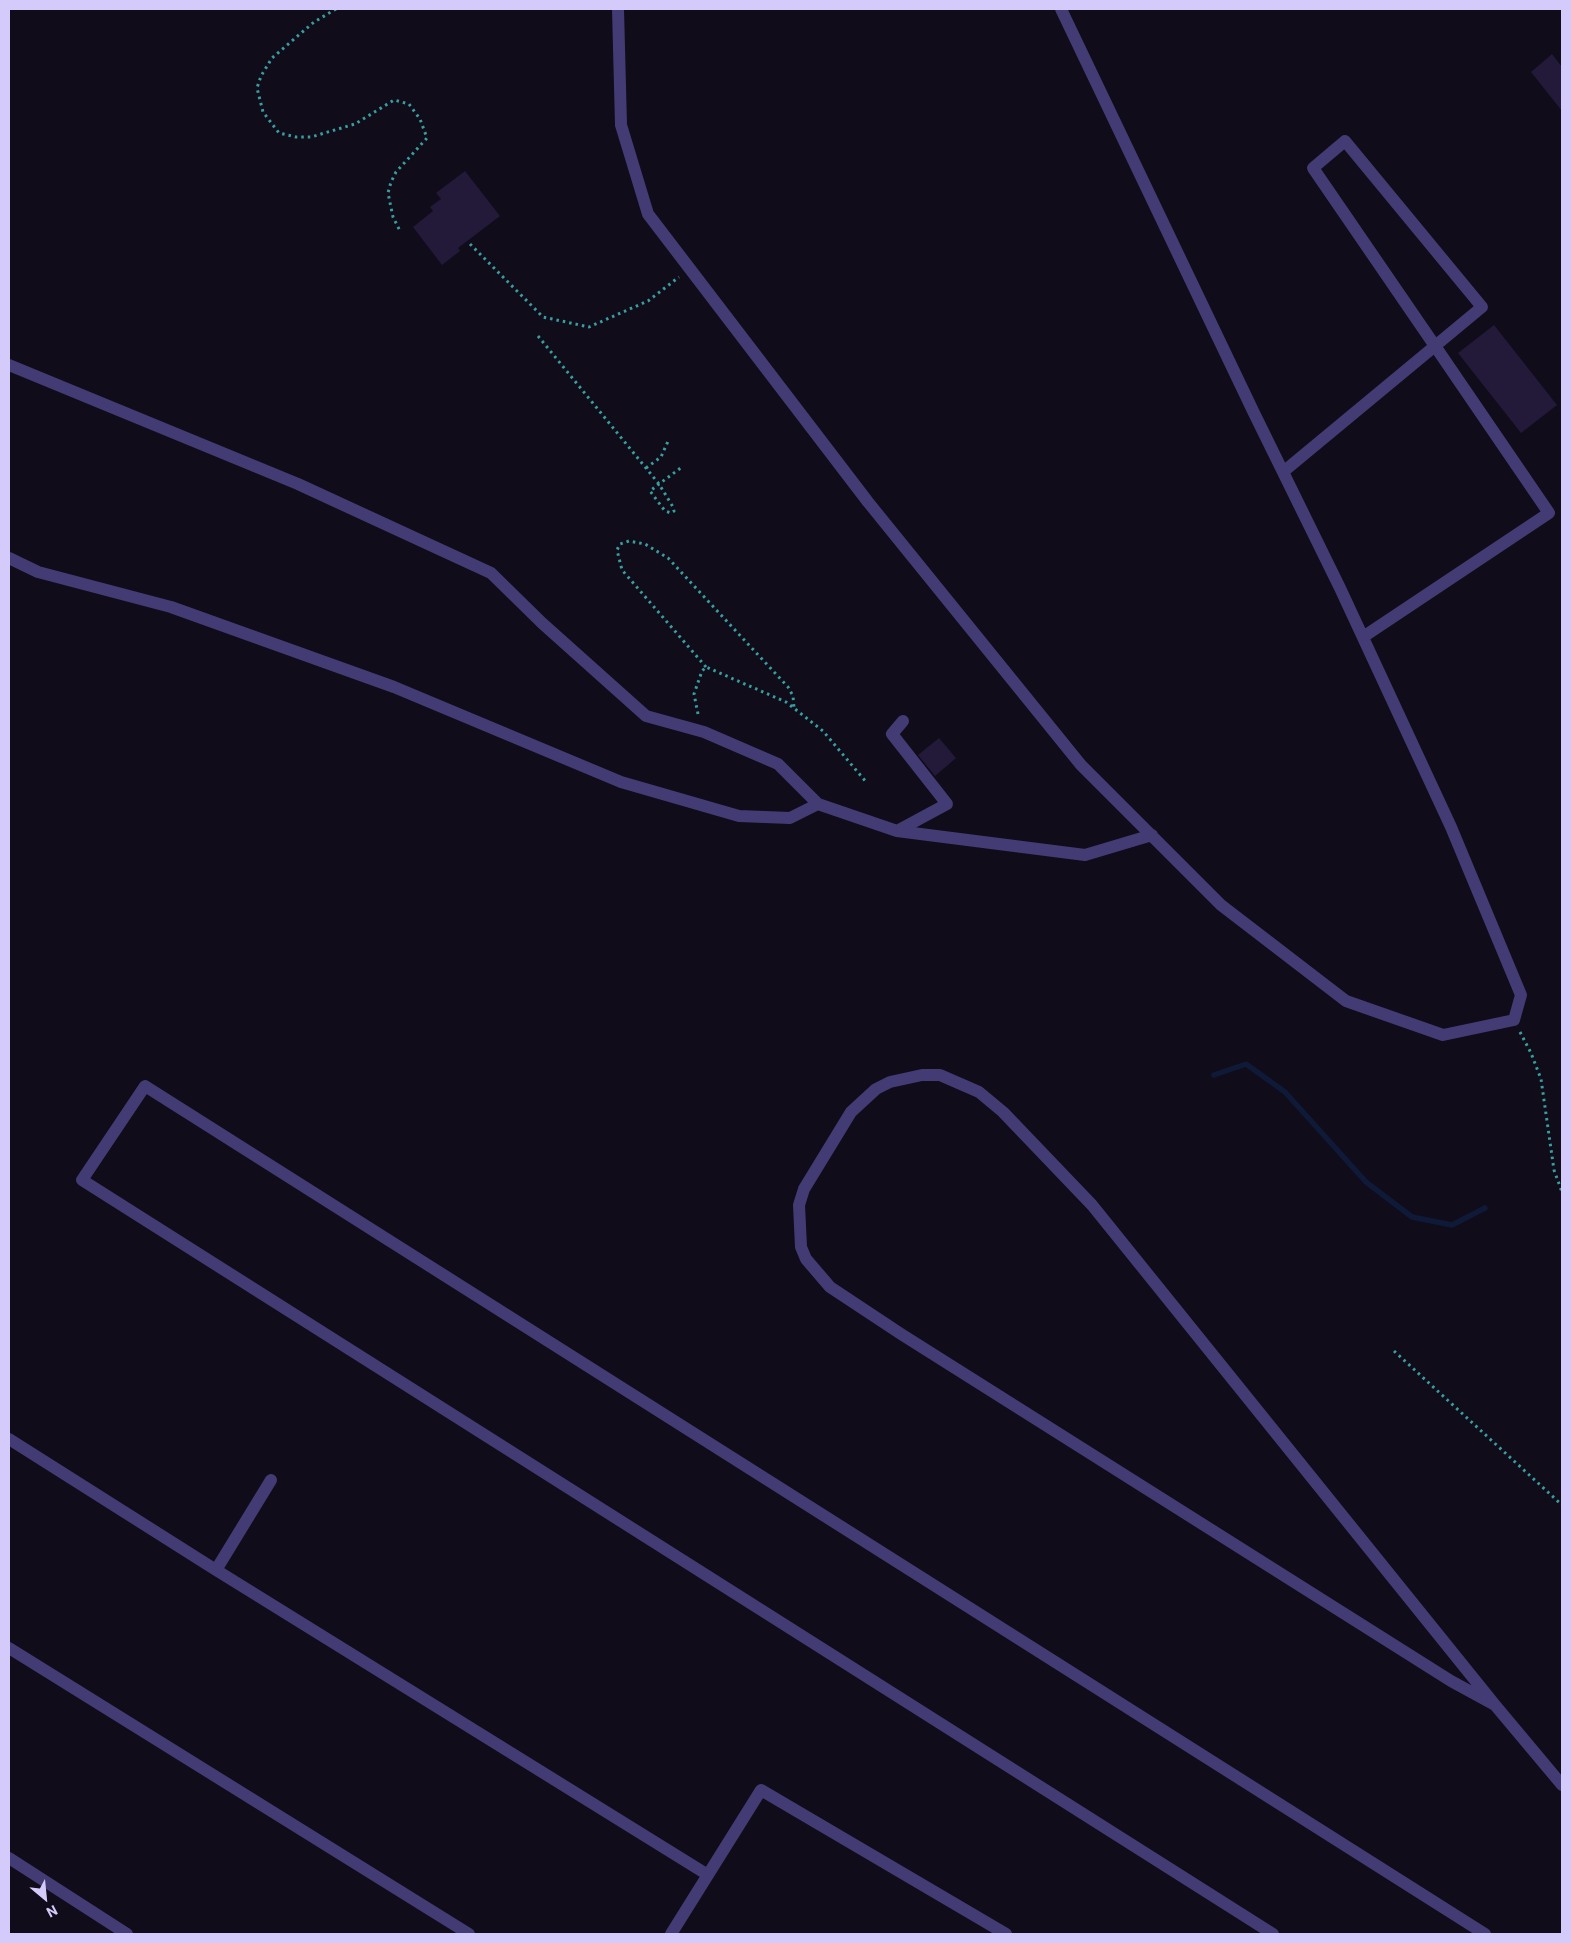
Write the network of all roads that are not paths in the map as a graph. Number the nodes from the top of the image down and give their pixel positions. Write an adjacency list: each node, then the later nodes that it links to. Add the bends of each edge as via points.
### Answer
1 (618, 9): 11 (lane, via 621,125 648,214 868,502 1081,765)
2 (1061, 9): 5 (lane)
3 (1435, 346): 3 (lane, via 1482,307 1345,141 1313,168); 5 (lane); 7 (lane, via 1549,513)
4 (9, 365): 9 (lane, via 298,484 491,574 646,716 704,732 778,764)
5 (1283, 472): 7 (lane)
6 (9, 558): 9 (lane, via 38,572 171,607 394,687 621,782 739,816 790,818)
7 (1363, 637): 11 (lane, via 1451,827 1520,995 1514,1020 1443,1035 1346,1001 1221,905)
8 (902, 720): 10 (lane, via 892,734 947,804)
9 (818, 804): 10 (lane)
10 (897, 831): 11 (lane, via 1085,855)
11 (1152, 835)
12 (9, 1440): 14 (lane)
13 (271, 1480): 14 (lane)
14 (216, 1570): 19 (lane)
15 (9, 1648): 21 (lane)
16 (1495, 1705): 16 (lane, via 1092,1205 1003,1112 979,1092 940,1075 890,1082 876,1089 850,1112 804,1189 799,1205 801,1247 806,1259 830,1287 1451,1681); 17 (lane)
17 (1562, 1785)
18 (9, 1858): 20 (lane)
19 (708, 1875): 22 (lane); 23 (lane, via 761,1790)
20 (127, 1934)
21 (469, 1934)
22 (671, 1934)
23 (1006, 1934)
24 (1273, 1934): 25 (lane, via 82,1180 145,1086)
25 (1485, 1934)

